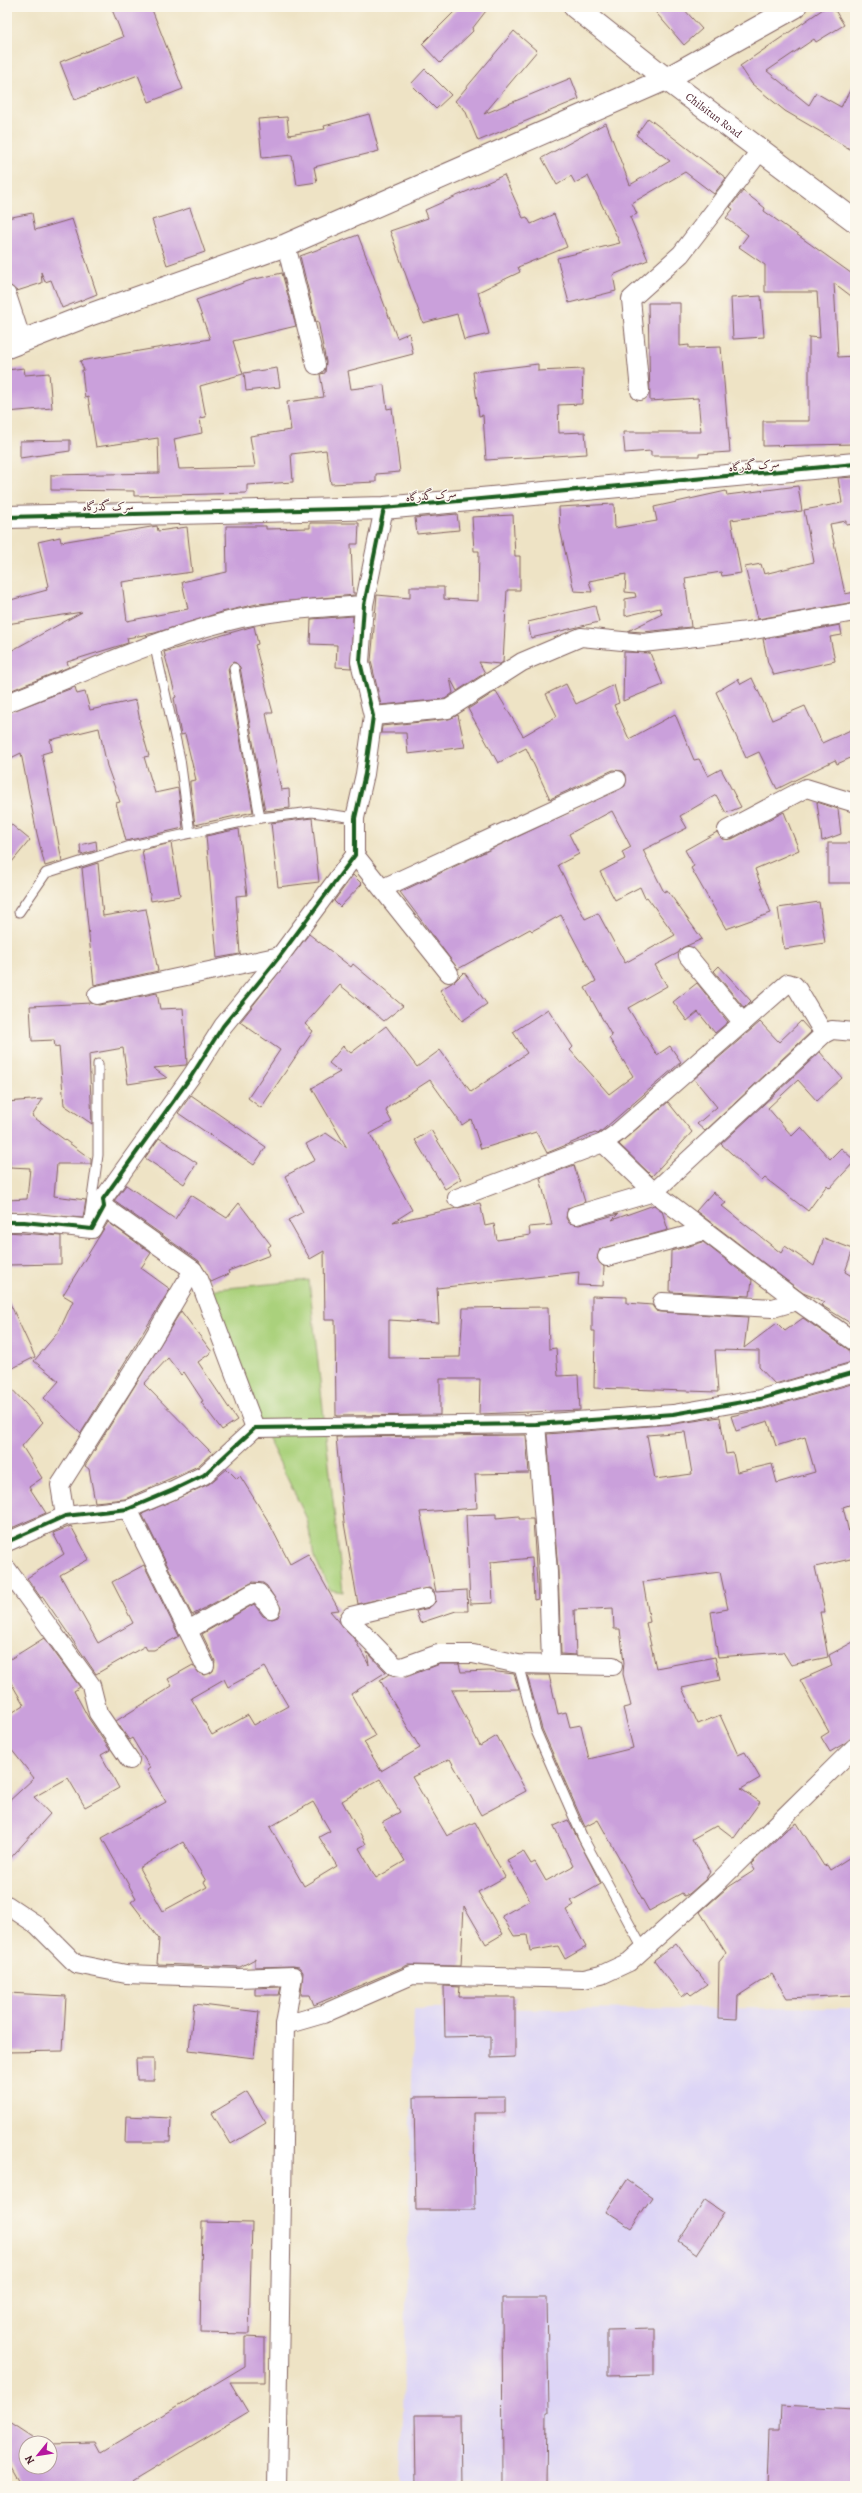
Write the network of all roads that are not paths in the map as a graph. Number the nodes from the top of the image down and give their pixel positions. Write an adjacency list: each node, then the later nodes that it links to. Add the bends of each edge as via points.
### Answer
1 (575, 7): 3 (main road, Chilsitun Road)
2 (795, 7): 3 (main road)
3 (666, 79): 4 (main road, Chilsitun Road); 6 (main road)
4 (760, 151): 5 (main road, Chilsitun Road); 10 (street, via 681,254 631,298)
5 (855, 221)
6 (286, 245): 8 (main road); 9 (street)
7 (7, 295): 8 (street)
8 (14, 344)
9 (316, 365)
10 (640, 391)
11 (855, 464): 12 (main road, سرک گذرگاه)
12 (384, 508): 13 (main road, سرک گذرگاه); 14 (street)
13 (7, 518)
14 (364, 605): 16 (street, via 284,611 226,621); 19 (street, via 360,662)
15 (855, 612): 19 (street, via 748,631 643,643 581,638 522,662 448,709)
16 (154, 644): 18 (street); 25 (lane, via 180,759)
17 (234, 668): 22 (lane)
18 (7, 703)
19 (373, 716): 23 (street, via 365,774)
20 (617, 780): 27 (street)
21 (855, 803): 24 (street, via 806,788)
22 (260, 818): 23 (lane, via 312,812); 25 (lane)
23 (355, 818): 26 (street)
24 (727, 830)
25 (190, 833): 28 (lane, via 127,847 46,873)
26 (355, 856): 27 (street); 29 (street)
27 (383, 888): 31 (street)
28 (19, 912)
29 (280, 956): 32 (street); 40 (street, via 222,1026 192,1075 103,1199)
30 (688, 956): 33 (street)
31 (449, 973)
32 (97, 995)
33 (743, 1023): 35 (street, via 788,983 798,990); 37 (street)
34 (855, 1032): 35 (street, via 832,1030)
35 (824, 1034): 38 (street)
36 (98, 1064): 43 (lane, via 98,1155)
37 (603, 1143): 38 (street); 39 (street)
38 (654, 1192): 41 (street); 44 (street)
39 (457, 1198)
40 (104, 1207): 43 (street, via 92,1230); 46 (street)
41 (576, 1215)
42 (7, 1222): 43 (street)
43 (87, 1230)
44 (704, 1231): 45 (street); 47 (street)
45 (607, 1257)
46 (193, 1270): 52 (street, via 209,1304); 54 (street, via 62,1482)
47 (797, 1301): 48 (street, via 773,1308); 49 (street)
48 (662, 1302)
49 (855, 1342)
50 (855, 1372): 51 (street, via 760,1399 673,1414)
51 (536, 1424): 52 (street); 61 (street, via 548,1572)
52 (255, 1428): 53 (street, via 204,1475)
53 (128, 1509): 54 (street); 59 (street)
54 (65, 1516): 55 (street)
55 (7, 1542)
56 (7, 1569): 65 (street, via 92,1685 98,1713)
57 (426, 1598): 60 (street, via 351,1616 349,1619 395,1666 402,1667 438,1654 473,1654)
58 (271, 1609): 59 (street, via 263,1596 253,1593)
59 (188, 1630): 62 (street)
60 (518, 1664): 61 (street); 67 (lane, via 536,1731 583,1838)
61 (551, 1664): 63 (street)
62 (205, 1665)
63 (613, 1666)
64 (855, 1747): 67 (street, via 719,1881)
65 (130, 1760)
66 (7, 1905): 68 (street, via 37,1925 76,1964 126,1974 238,1978 293,1976)
67 (643, 1949): 68 (street, via 629,1962 601,1975 584,1978 412,1975 323,2014)
68 (285, 2025): 69 (street)
69 (276, 2486)

